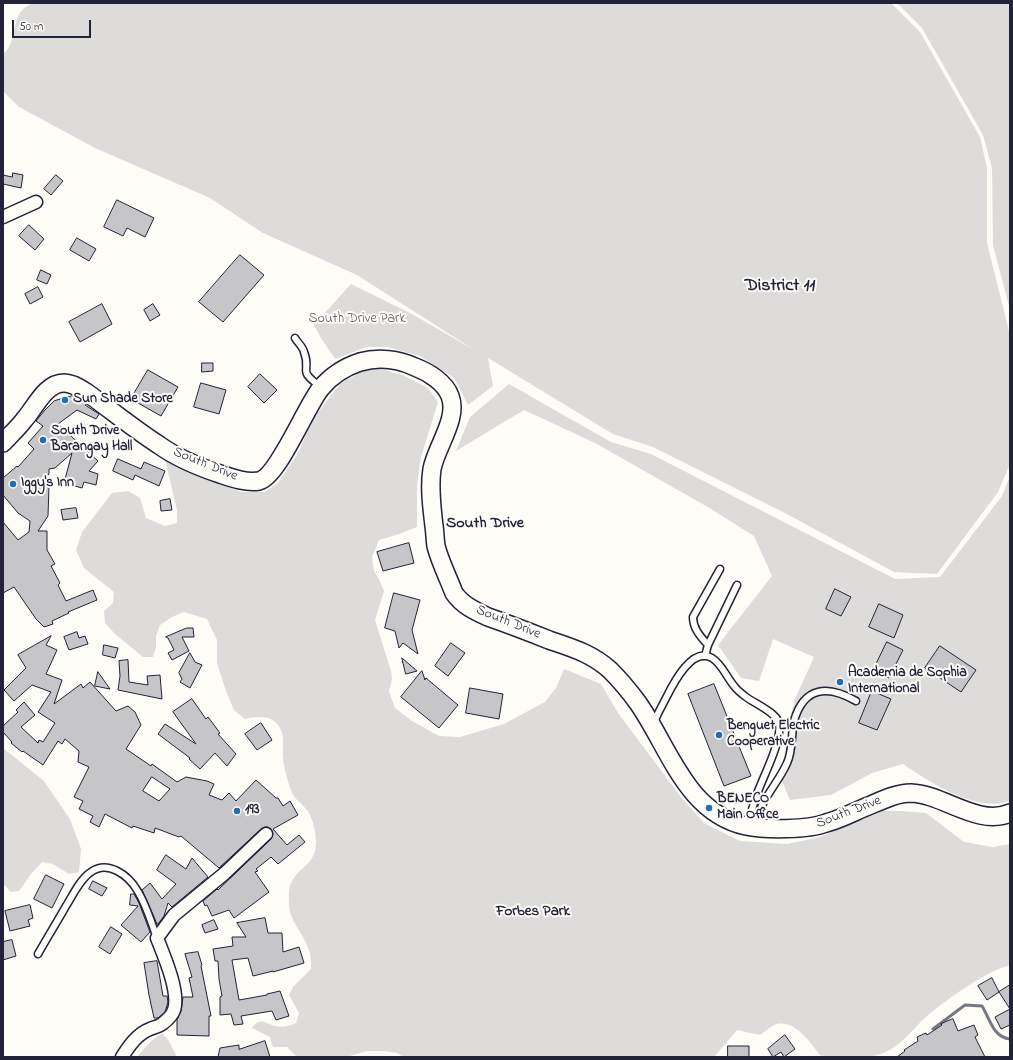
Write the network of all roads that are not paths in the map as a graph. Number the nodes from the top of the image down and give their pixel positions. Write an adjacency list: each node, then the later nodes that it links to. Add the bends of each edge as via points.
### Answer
1 (36, 202): 2 (street)
2 (3, 216)
3 (295, 338): 4 (lane, via 304,351 305,372)
4 (321, 387): 5 (main road, South Drive, via 277,464 268,476 260,481 231,478 192,463 161,446 86,392 64,383 53,385 25,420); 11 (main road, South Drive, via 353,364 382,359 412,365 427,372 447,389 452,406 451,417 432,469 432,500 436,545 454,593 459,600 482,614 592,656 610,670 626,688)
5 (3, 442)
6 (720, 569): 8 (lane, via 693,617 693,625)
7 (737, 585): 8 (lane)
8 (708, 645): 9 (lane)
9 (705, 656): 11 (lane, via 691,662 678,677); 13 (lane, via 717,662 735,688 773,714 779,722 779,731 771,760 760,785)
10 (856, 701): 13 (lane, via 833,692 815,692 802,702 794,721 789,761)
11 (652, 727): 13 (main road, South Drive, via 674,767 695,796 716,813 731,821)
12 (1010, 813): 13 (main road, South Drive, via 1004,816 984,816 912,793 894,795 826,824 812,827)
13 (751, 826)
14 (266, 834): 15 (street, via 226,873 174,915)
15 (157, 938): 16 (lane, via 143,901 131,882 118,871 103,868 90,872 79,884); 17 (street, via 172,983 174,1010 160,1026 150,1028 138,1036)
16 (38, 954)
17 (122, 1057)

